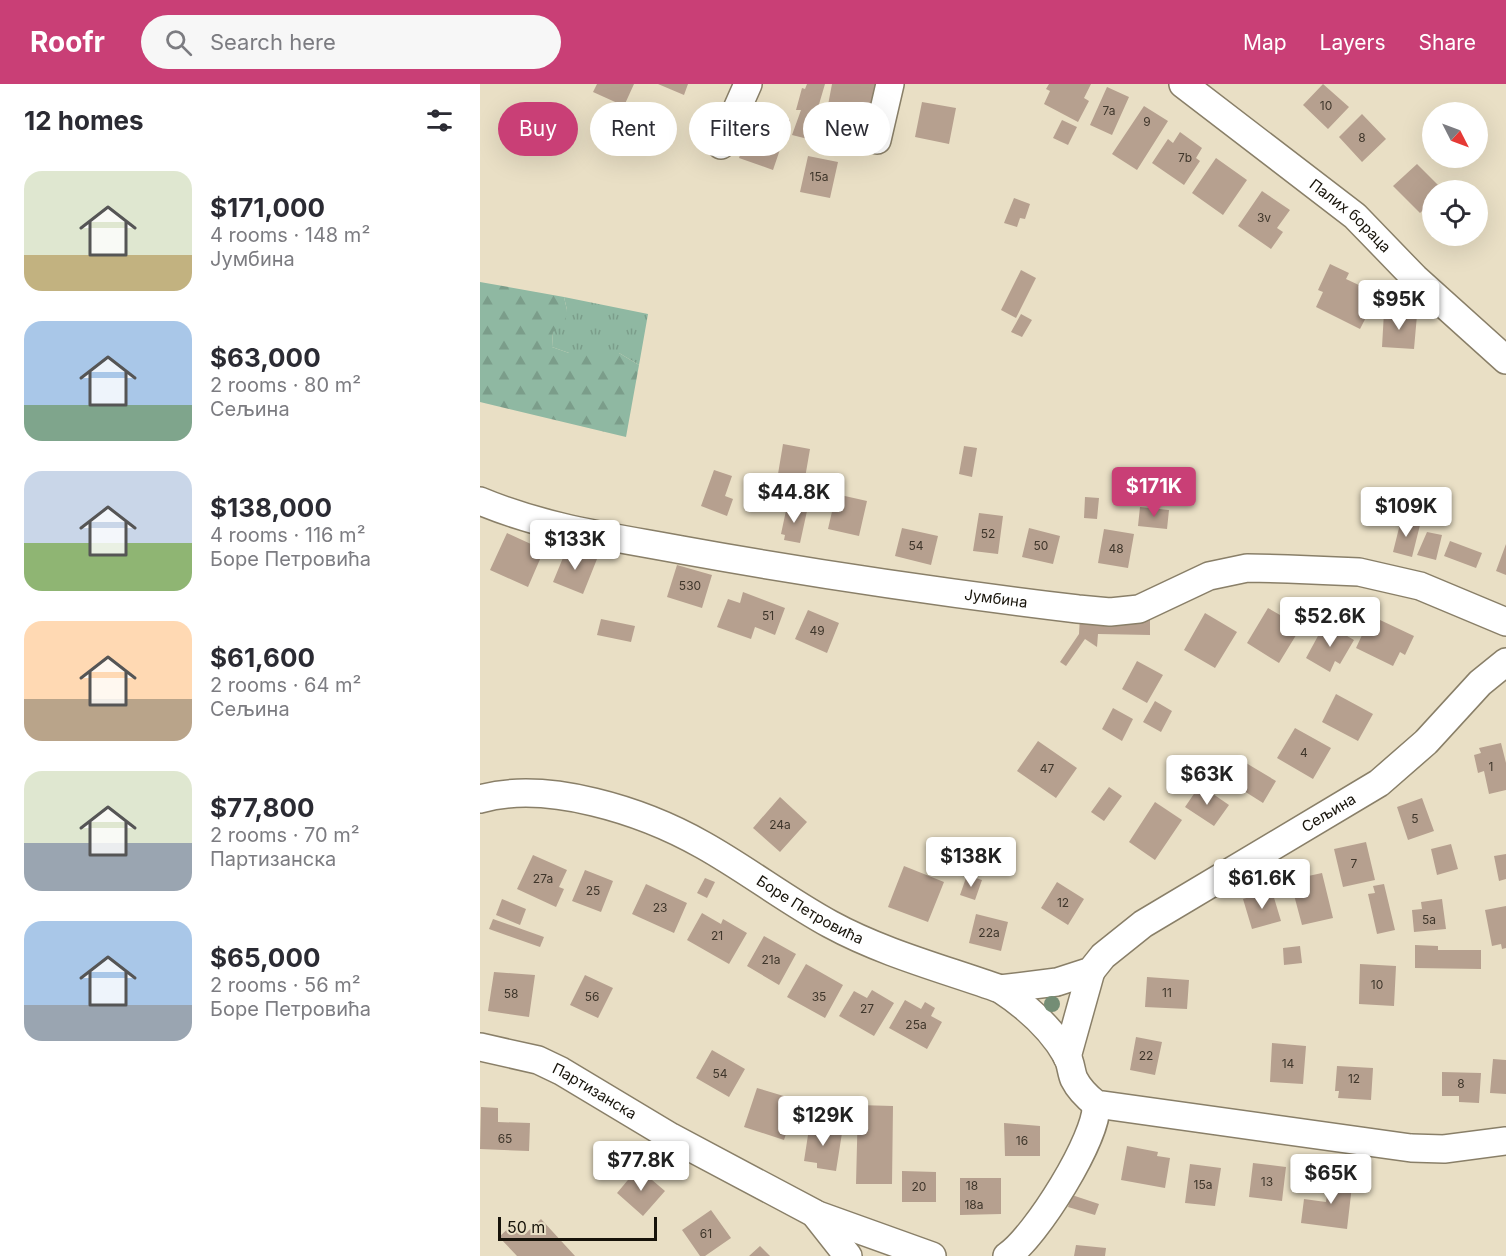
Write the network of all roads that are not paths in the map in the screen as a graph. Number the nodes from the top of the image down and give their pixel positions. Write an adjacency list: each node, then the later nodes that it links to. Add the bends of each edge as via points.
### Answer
1 (747, 84): 4 (street)
2 (890, 84): 5 (street)
3 (1183, 84): 6 (street, Палих бораца, via 1355,216 1422,285)
4 (739, 102)
5 (886, 102)
6 (1506, 360)
7 (480, 501): 8 (street, Јумбина, via 516,516 576,532 791,570 1066,608 1110,612 1139,609 1209,576 1247,568 1288,569 1359,572 1420,586)
8 (1506, 622)
9 (1506, 662): 11 (street, Сељина, via 1379,783 1143,924)
10 (480, 799): 12 (street, Боре Петровића, via 537,792 644,818 701,844 831,924 877,945)
11 (1091, 971): 12 (street, Сељина, via 1057,982); 14 (street)
12 (1000, 989): 14 (street, Боре Петровића, via 1036,1017)
13 (480, 1047): 17 (street, Партизанска, via 538,1060 561,1071 711,1159)
14 (1067, 1057): 15 (street, Боре Петровића, via 1074,1079)
15 (1095, 1104): 16 (street, via 1411,1148 1444,1149); 20 (street, via 1094,1123 1046,1212 1018,1249)
16 (1506, 1141)
17 (814, 1213): 18 (street, Партизанска); 19 (street)
18 (848, 1256)
19 (932, 1256)
20 (1007, 1256)

